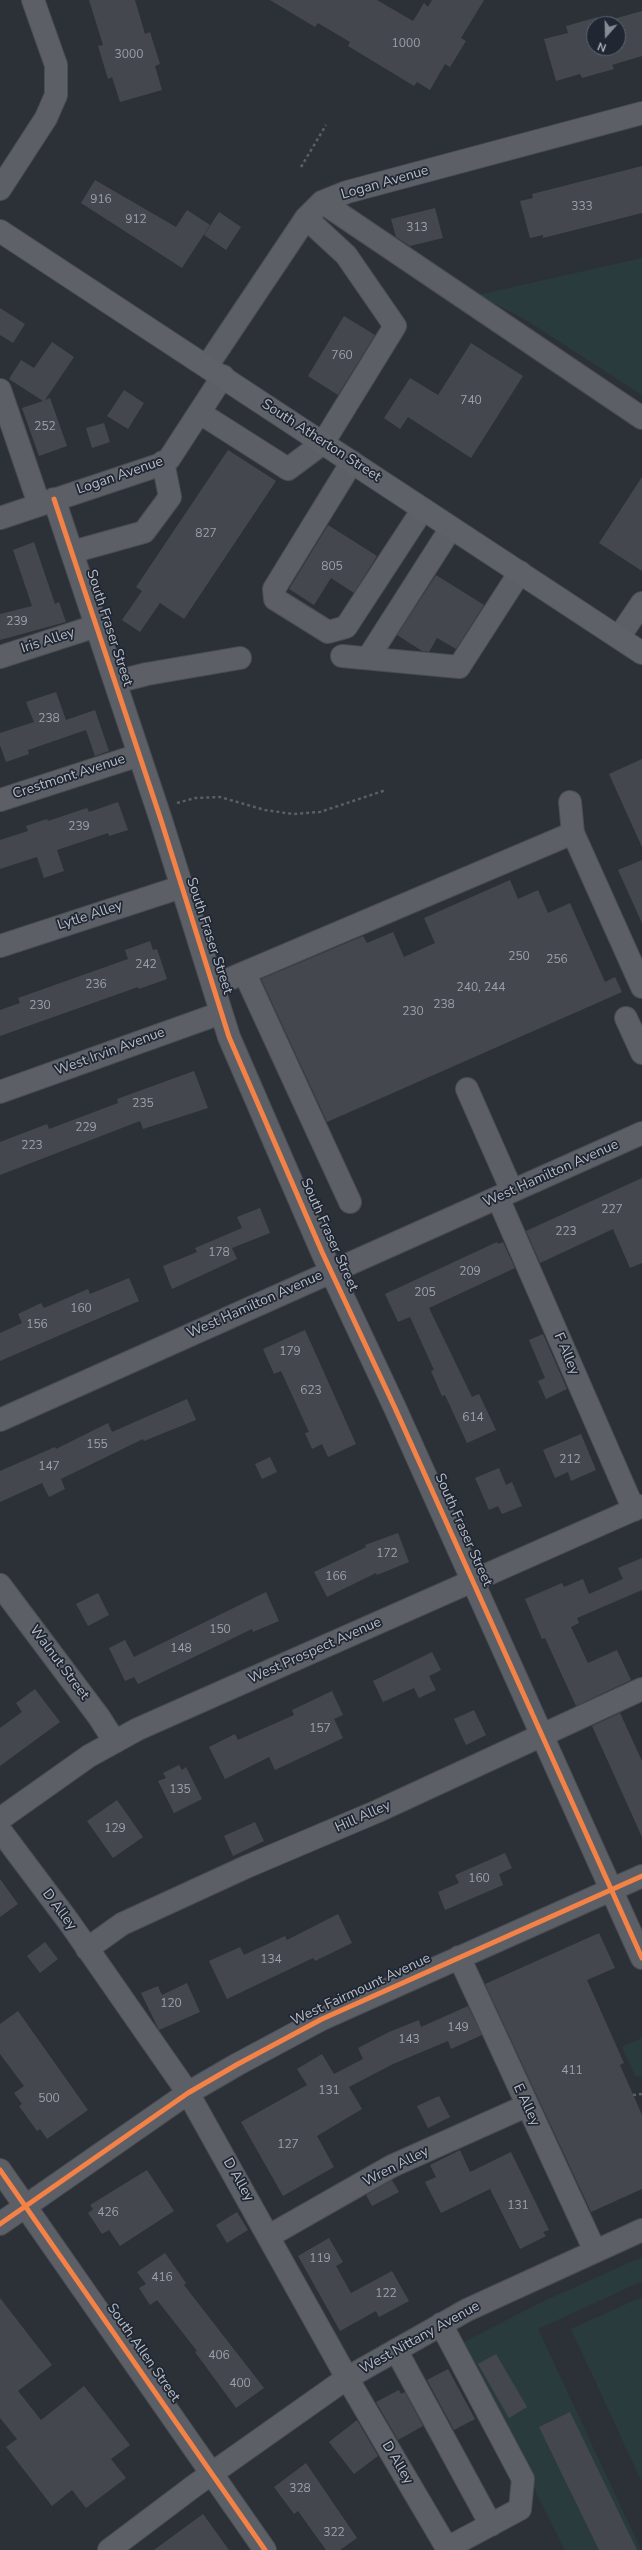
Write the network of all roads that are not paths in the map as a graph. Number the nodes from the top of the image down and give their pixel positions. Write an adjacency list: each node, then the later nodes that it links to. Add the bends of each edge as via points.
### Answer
1 (33, 0): 3 (street, via 56,65 56,95 46,118)
2 (642, 113): 4 (street, Logan Avenue, via 347,192)
3 (0, 189)
4 (322, 202): 5 (street, Logan Avenue); 10 (street)
5 (306, 218): 7 (street, Logan Avenue); 11 (street, via 346,255 394,326)
6 (0, 231): 7 (main road, South Atherton Street)
7 (215, 371): 9 (street, Logan Avenue); 11 (main road, South Atherton Street)
8 (0, 390): 14 (street, South Fraser Street)
9 (200, 413): 11 (street, via 288,469); 12 (street, Logan Avenue, via 175,452)
10 (642, 418)
11 (324, 443): 13 (main road, South Atherton Street)
12 (163, 462): 14 (street, Logan Avenue); 18 (street, via 170,497 144,532)
13 (352, 462): 15 (main road, South Atherton Street); 15 (street, via 274,589 275,599 328,632 346,627)
14 (46, 502): 16 (street, Logan Avenue); 18 (street, South Fraser Street)
15 (423, 509): 17 (main road, South Atherton Street)
16 (0, 518)
17 (451, 528): 19 (main road, South Atherton Street); 27 (street)
18 (72, 552): 21 (street, South Fraser Street)
19 (520, 572): 22 (main road, South Atherton Street); 27 (street, via 459,667)
20 (642, 603): 22 (street)
21 (96, 626): 25 (street, Iris Alley); 28 (street, South Fraser Street)
22 (619, 637): 23 (main road, South Atherton Street)
23 (642, 653)
24 (342, 656): 27 (street)
25 (0, 657)
26 (240, 658): 28 (street)
27 (368, 658)
28 (115, 682): 29 (street, South Fraser Street)
29 (139, 755): 30 (street, Crestmont Avenue); 33 (street, South Fraser Street)
30 (0, 800)
31 (570, 802): 32 (street)
32 (574, 834): 35 (street); 37 (street)
33 (181, 887): 34 (street, Lytle Alley); 36 (street, South Fraser Street)
34 (0, 946)
35 (245, 974): 36 (street); 45 (street)
36 (213, 986): 38 (street, South Fraser Street)
37 (642, 987)
38 (221, 1013): 42 (street, West Irvin Avenue); 46 (street, South Fraser Street, via 229,1037)
39 (626, 1018): 40 (street)
40 (642, 1053)
41 (467, 1089): 44 (street, F Alley)
42 (0, 1092)
43 (642, 1133): 44 (street, West Hamilton Avenue)
44 (505, 1194): 46 (street, West Hamilton Avenue); 48 (street, F Alley)
45 (350, 1202)
46 (331, 1271): 47 (street, West Hamilton Avenue); 49 (street, South Fraser Street)
47 (0, 1420)
48 (638, 1508): 49 (street, West Prospect Avenue)
49 (474, 1581): 52 (street, South Fraser Street); 53 (street, West Prospect Avenue, via 138,1729)
50 (0, 1585): 53 (street, Walnut Street)
51 (642, 1689): 52 (street, Hill Alley)
52 (540, 1735): 57 (street, South Fraser Street); 58 (street, Hill Alley, via 378,1811 246,1867 122,1924)
53 (115, 1742): 54 (street, West Prospect Avenue, via 88,1756)
54 (0, 1819)
55 (0, 1830): 58 (street, D Alley)
56 (642, 1876): 57 (street, West Fairmount Avenue)
57 (610, 1890): 59 (street, West Fairmount Avenue); 60 (street, South Fraser Street)
58 (87, 1949): 61 (street, D Alley)
59 (459, 1957): 61 (street, West Fairmount Avenue, via 322,2019); 62 (street, E Alley)
60 (642, 1958)
61 (188, 2093): 64 (street, West Fairmount Avenue); 67 (street, D Alley)
62 (526, 2106): 67 (street, Wren Alley, via 392,2166); 68 (street, E Alley)
63 (0, 2170): 64 (street, South Allen Street)
64 (25, 2206): 65 (street, West Fairmount Avenue); 72 (street, South Allen Street)
65 (0, 2224)
66 (642, 2230): 68 (street, West Nittany Avenue)
67 (270, 2236): 71 (street, D Alley)
68 (595, 2251): 69 (street, West Nittany Avenue)
69 (441, 2324): 70 (street, West Nittany Avenue); 73 (street, via 523,2479 520,2509)
70 (396, 2350): 71 (street, West Nittany Avenue); 73 (street)
71 (347, 2378): 72 (street, West Nittany Avenue); 73 (street, D Alley, via 447,2548)
72 (212, 2473): 74 (street, West Nittany Avenue); 75 (street, South Allen Street)
73 (491, 2525)
74 (109, 2550)
75 (265, 2550)

